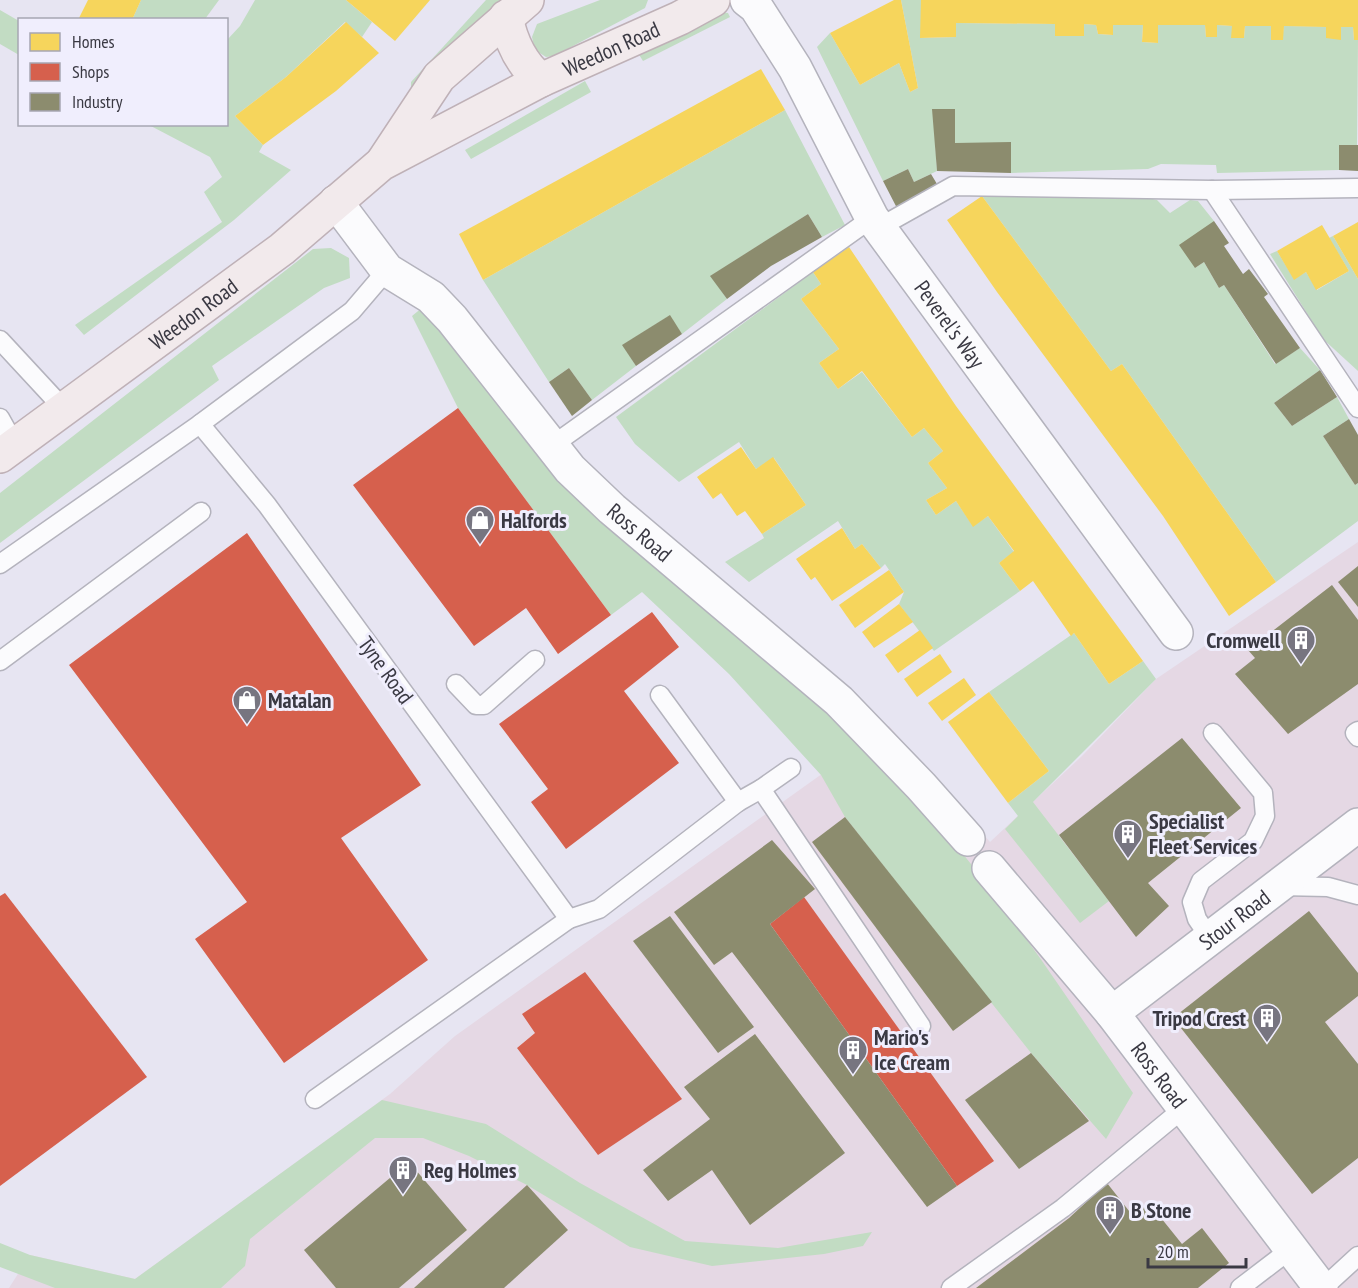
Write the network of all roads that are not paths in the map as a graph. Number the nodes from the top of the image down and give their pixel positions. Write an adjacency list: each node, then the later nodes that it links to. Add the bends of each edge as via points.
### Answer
1 (556, 0): 5 (main road, Weedon Road)
2 (654, 0): 6 (main road, via 651,11)
3 (713, 0): 6 (main road, Weedon Road)
4 (747, 0): 12 (street, Peverel's Way, via 756,7 795,68)
5 (515, 10): 7 (main road, via 510,37 528,69); 8 (main road, Weedon Road, via 440,77)
6 (627, 41): 7 (main road, Weedon Road)
7 (541, 80): 8 (main road, Weedon Road)
8 (381, 164): 11 (main road, Weedon Road)
9 (1358, 189): 10 (lane)
10 (1212, 190): 12 (lane, via 953,186); 16 (lane)
11 (336, 202): 13 (street, Ross Road); 15 (main road, Weedon Road, via 282,249)
12 (876, 222): 19 (lane); 22 (street, Peverel's Way)
13 (387, 270): 17 (lane, via 352,311); 19 (street, Ross Road, via 431,297 452,319)
14 (0, 340): 15 (lane)
15 (63, 408): 18 (main road, Weedon Road)
16 (1358, 408)
17 (200, 424): 21 (lane); 38 (lane, Tyne Road, via 267,505)
18 (5, 440)
19 (550, 447): 34 (street, Ross Road, via 621,517 839,701)
20 (201, 512): 24 (lane)
21 (0, 564)
22 (1176, 633)
23 (535, 660): 25 (lane, via 483,705 476,705)
24 (0, 661)
25 (456, 684)
26 (660, 695): 32 (lane)
27 (1358, 730): 29 (lane)
28 (1214, 733): 39 (lane, via 1263,793 1264,816 1253,841 1201,881 1192,902 1197,920)
29 (1358, 737)
30 (791, 768): 31 (lane)
31 (761, 789): 32 (lane); 41 (lane)
32 (738, 802): 38 (lane, via 599,909)
33 (1358, 825): 36 (street, Stour Road)
34 (968, 839)
35 (989, 868): 40 (street, Ross Road)
36 (1279, 886): 37 (lane, via 1328,887); 39 (street, Stour Road)
37 (1358, 895)
38 (569, 920): 42 (lane)
39 (1210, 938): 40 (street, Stour Road)
40 (1112, 1012): 43 (street, Ross Road)
41 (921, 1026)
42 (315, 1099)
43 (1184, 1108): 44 (street, Ross Road); 46 (lane, via 1063,1208)
44 (1291, 1249): 47 (lane); 48 (street, Ross Road)
45 (1358, 1256): 48 (lane)
46 (951, 1288)
47 (1240, 1288)
48 (1322, 1288)

